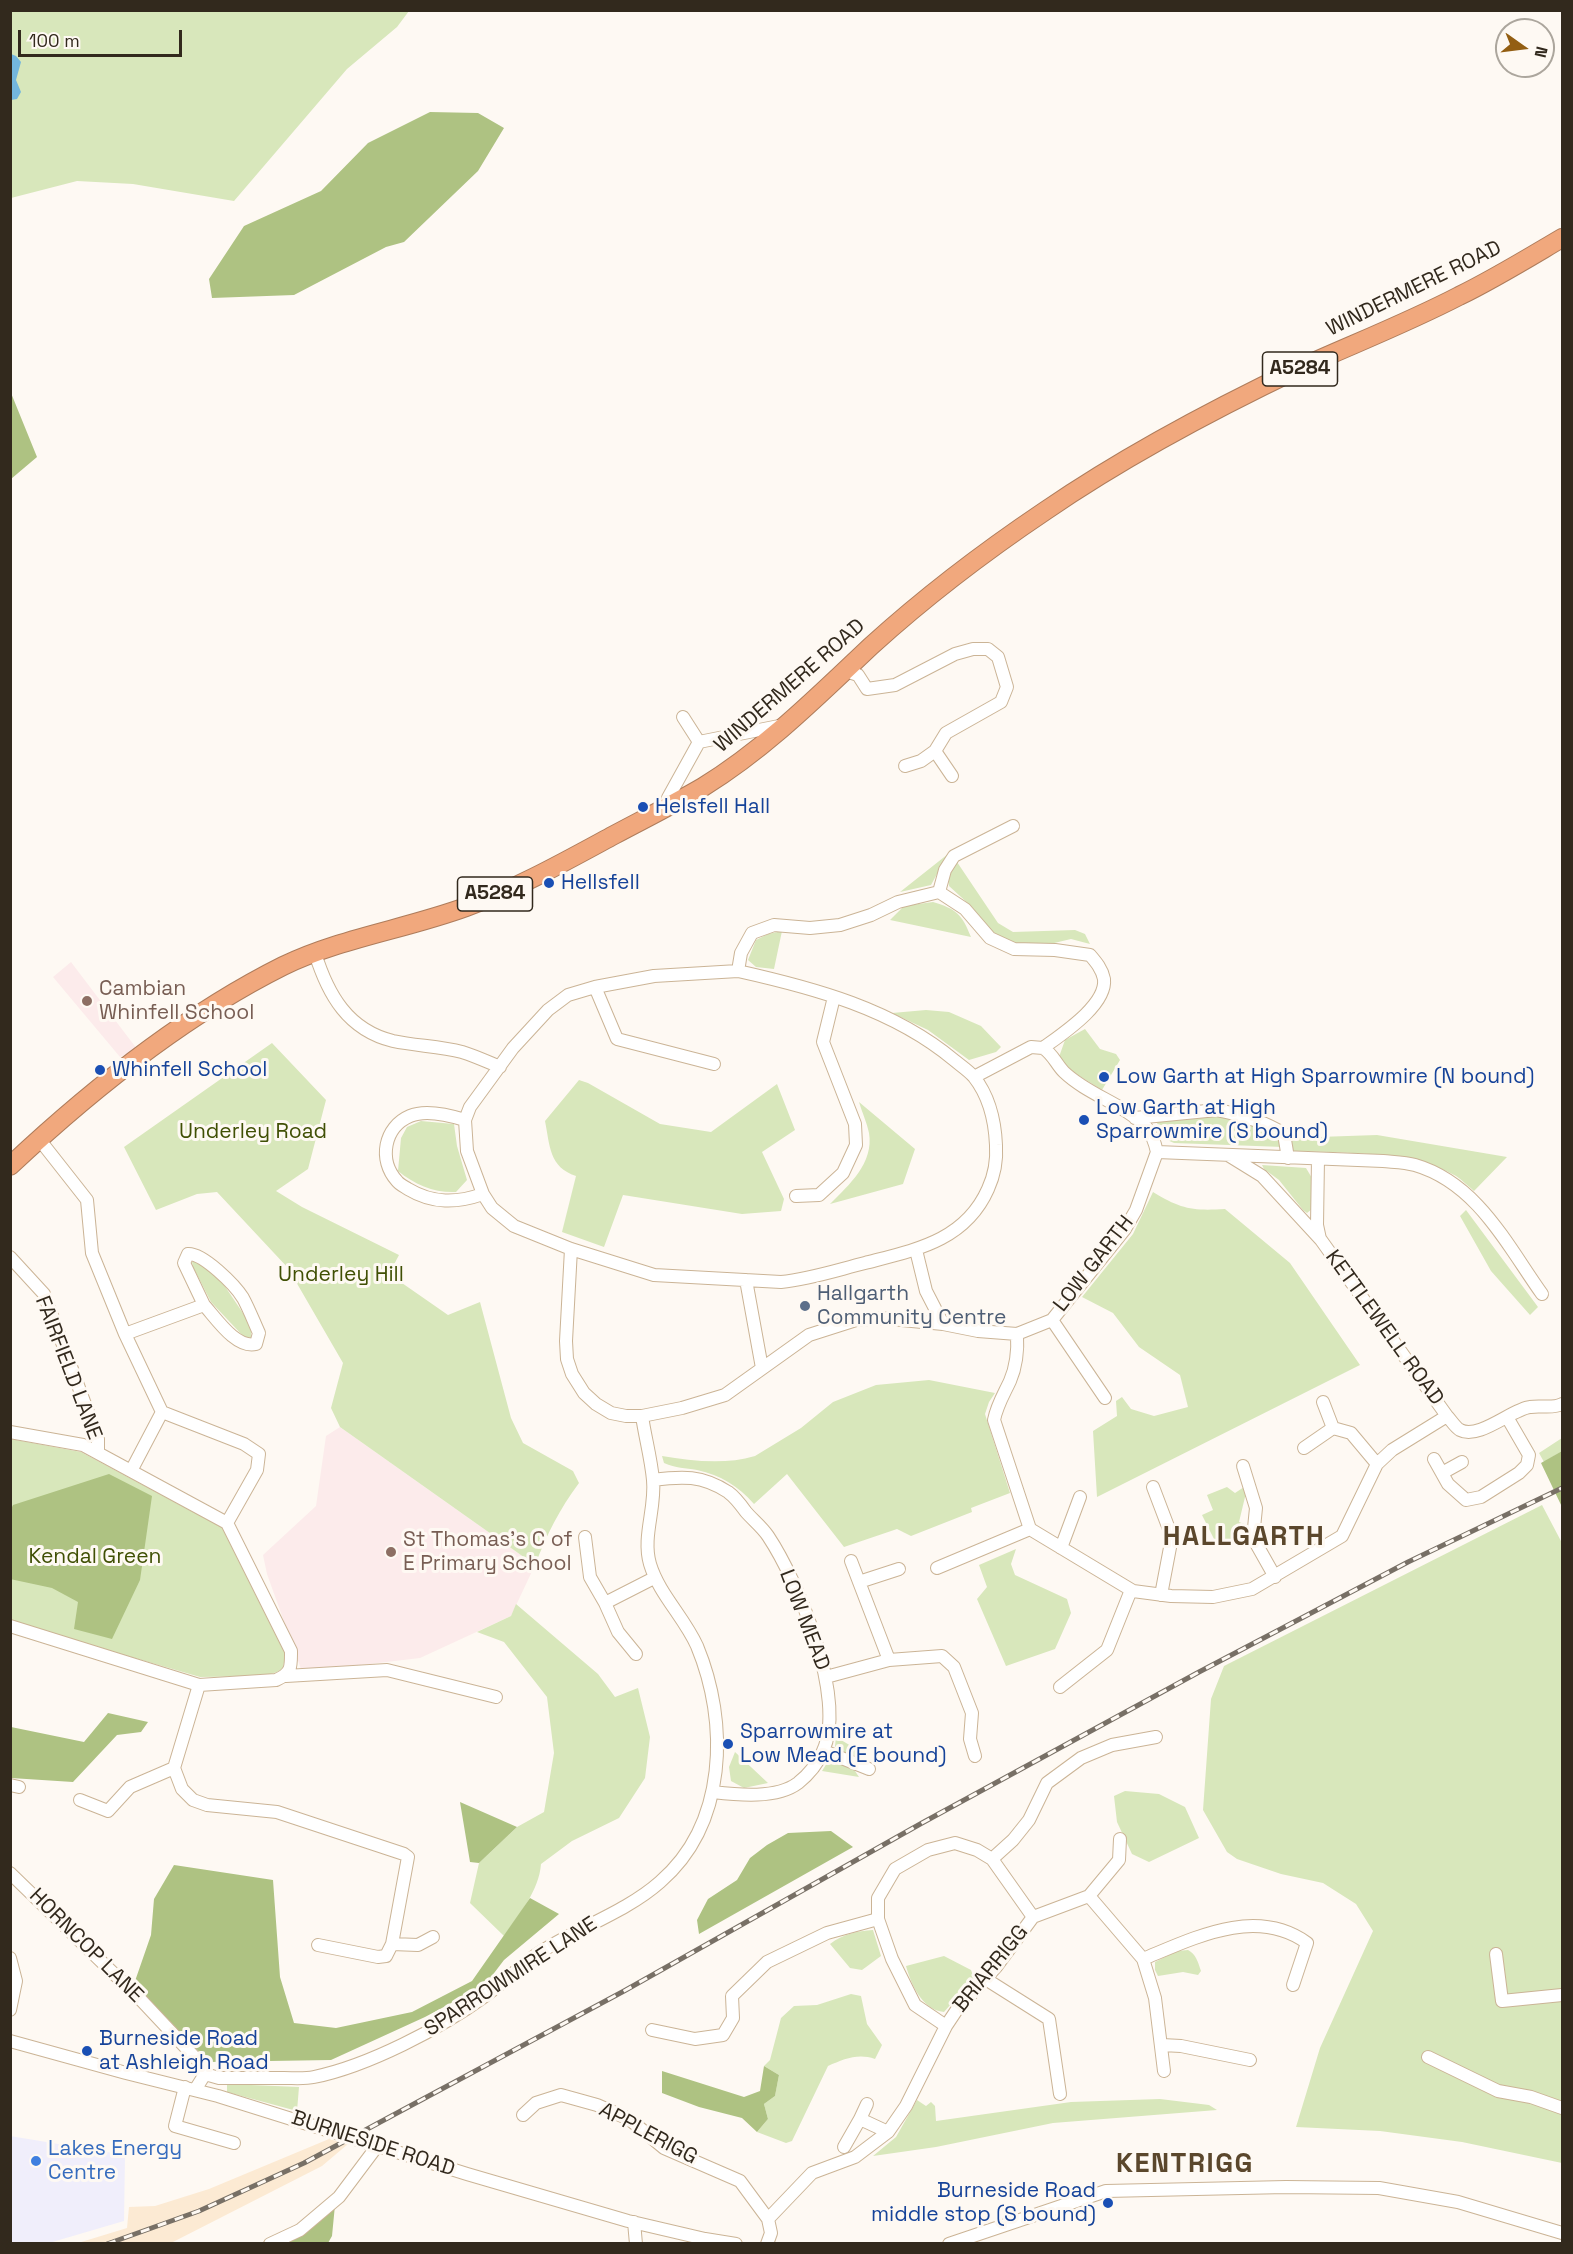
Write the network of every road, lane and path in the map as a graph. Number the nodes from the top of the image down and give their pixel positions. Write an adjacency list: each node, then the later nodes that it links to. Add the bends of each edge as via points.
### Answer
1 (1563, 238): 2 (highway, WINDERMERE ROAD / A5284, via 1463,294 1253,391 1127,458 964,569)
2 (848, 668): 4 (highway, WINDERMERE ROAD / A5284); 6 (street, via 867,689 895,685 955,654 973,649 988,650 998,657 1007,687 1001,702 946,733)
3 (683, 717): 5 (street)
4 (785, 725): 5 (street); 9 (highway, WINDERMERE ROAD / A5284, via 740,762)
5 (699, 742): 9 (street)
6 (935, 751): 7 (street); 8 (street)
7 (905, 766)
8 (952, 776)
9 (664, 808): 12 (highway, WINDERMERE ROAD / A5284, via 546,872 467,906)
10 (1013, 826): 11 (street, via 954,856)
11 (939, 892): 13 (street, via 897,902 840,925 774,926 752,933 741,953); 16 (street, via 965,909 998,942 1014,949 1082,952 1090,955 1100,968 1104,981 1100,998 1074,1025)
12 (315, 953): 18 (street, via 340,1006 363,1029 392,1040 462,1052); 22 (highway, WINDERMERE ROAD / A5284, via 286,965 199,1016 130,1065)
13 (738, 971): 14 (street, via 654,976); 15 (street)
14 (595, 987): 17 (street, via 617,1039); 18 (street, via 568,995 548,1010)
15 (834, 997): 19 (street, via 887,1017 933,1042); 29 (street, via 823,1041 855,1124 856,1145 843,1173 819,1195)
16 (1043, 1048): 19 (street, via 1031,1047); 20 (street, via 1065,1073)
17 (714, 1064)
18 (500, 1067): 21 (street, via 481,1090)
19 (974, 1077): 32 (street, via 995,1126 993,1178 982,1202 965,1223)
20 (1135, 1118): 23 (street, via 1147,1128); 25 (street, via 1226,1112 1284,1134)
21 (465, 1120): 28 (street, via 466,1151); 28 (street, via 446,1114 412,1115 388,1135 387,1162 397,1182 433,1200 462,1201)
22 (39, 1139): 27 (highway, WINDERMERE ROAD / A5284); 39 (street, via 87,1200 92,1253)
23 (1157, 1152): 24 (street); 37 (street, LOW GARTH, via 1125,1229)
24 (1228, 1155): 25 (street); 30 (street, KETTLEWELL ROAD, via 1262,1176)
25 (1288, 1158): 26 (street)
26 (1318, 1159): 30 (street, KETTLEWELL ROAD, via 1317,1225); 35 (street, via 1412,1164 1448,1179 1477,1202)
27 (10, 1166)
28 (483, 1194): 31 (street, via 492,1208 514,1226)
29 (796, 1196)
30 (1321, 1240): 47 (street, KETTLEWELL ROAD)
31 (571, 1249): 34 (street, via 654,1275); 46 (street, LOW GARTH, via 566,1341 572,1374 596,1404 611,1413)
32 (916, 1250): 34 (street, via 801,1280); 38 (street, via 926,1291)
33 (10, 1257): 52 (street, FAIRFIELD LANE, via 44,1294 98,1439)
34 (746, 1280): 41 (street)
35 (1542, 1294)
36 (204, 1305): 36 (street, via 237,1340 256,1344 259,1333 242,1296 206,1260 188,1254 184,1263); 39 (street)
37 (1052, 1320): 40 (street, LOW GARTH); 42 (street)
38 (944, 1324): 40 (street, LOW GARTH); 41 (street, LOW GARTH, via 881,1318 856,1320 809,1335)
39 (125, 1334): 45 (street)
40 (1017, 1334): 63 (street, via 1018,1354 994,1420)
41 (762, 1368): 46 (street, LOW GARTH, via 725,1395)
42 (1105, 1398)
43 (1323, 1402): 49 (street)
44 (1563, 1404): 48 (street, via 1528,1407)
45 (162, 1412): 57 (street); 62 (street, via 244,1444 259,1454 257,1470)
46 (642, 1416): 59 (street, SPARROWMIRE LANE)
47 (1447, 1416): 48 (street, via 1467,1432); 55 (street, via 1392,1450)
48 (1507, 1417): 58 (street, via 1529,1455 1527,1465 1519,1473 1481,1497 1466,1500)
49 (1333, 1428): 51 (street); 55 (street, via 1351,1433)
50 (10, 1432): 52 (street, via 83,1445)
51 (1304, 1448)
52 (98, 1453): 57 (street)
53 (1434, 1459): 58 (street)
54 (1462, 1462): 58 (street)
55 (1377, 1464): 69 (street, via 1342,1536)
56 (1242, 1467): 69 (street, via 1256,1508 1253,1538)
57 (131, 1471): 62 (street)
58 (1442, 1473)
59 (653, 1480): 70 (street, SPARROWMIRE LANE, via 647,1541); 79 (street, LOW MEAD, via 681,1476 705,1480 730,1493 767,1535 806,1614)
60 (1153, 1487): 73 (street, via 1172,1538)
61 (1080, 1497): 65 (street)
62 (227, 1523): 78 (street, via 291,1651 291,1667)
63 (1030, 1529): 65 (street); 67 (street)
64 (585, 1538): 74 (street, via 590,1577)
65 (1060, 1548): 72 (street)
66 (851, 1561): 71 (street)
67 (937, 1568)
68 (899, 1569): 71 (street)
69 (1275, 1577): 73 (street, via 1252,1588 1213,1597)
70 (654, 1578): 74 (street); 88 (street, SPARROWMIRE LANE, via 696,1645 711,1687 717,1741)
71 (859, 1582): 77 (street)
72 (1131, 1590): 73 (street); 81 (street, via 1107,1650)
73 (1161, 1594)
74 (605, 1603): 76 (street, via 618,1632)
75 (10, 1626): 80 (street)
76 (636, 1654)
77 (889, 1660): 79 (street); 85 (street, via 942,1656 954,1667 972,1713 969,1738)
78 (286, 1676): 80 (street); 82 (street, via 387,1670)
79 (826, 1677): 84 (street, LOW MEAD, via 829,1723)
80 (199, 1685): 86 (street)
81 (1060, 1687)
82 (496, 1697)
83 (1156, 1737): 91 (street, via 1113,1745 1082,1758 1047,1783 1029,1820)
84 (824, 1750): 87 (street); 88 (street, LOW MEAD, via 796,1785 741,1796)
85 (975, 1756)
86 (174, 1768): 89 (street, via 130,1787 108,1811); 97 (street, via 193,1800 277,1812 405,1854 408,1863)
87 (868, 1769)
88 (713, 1792): 114 (street, SPARROWMIRE LANE, via 705,1821 691,1847 659,1883 536,1955 484,1997 428,2032 351,2066 312,2078)
89 (80, 1800)
90 (1120, 1839): 93 (street, BRIARRIGG, via 1119,1860)
91 (992, 1859): 94 (street); 95 (street, via 955,1844 928,1850 895,1869 878,1898)
92 (10, 1873): 113 (street, HORNCOP LANE, via 142,2001 203,2066)
93 (1089, 1896): 94 (street, BRIARRIGG); 101 (street)
94 (1034, 1917): 102 (street, BRIARRIGG)
95 (878, 1919): 106 (street, via 915,2005); 107 (street, via 827,1934 767,1962 732,1996 733,2018 723,2035 695,2039)
96 (433, 1937): 97 (street, via 418,1946)
97 (392, 1944): 98 (street, via 386,1956 378,1957)
98 (318, 1945)
99 (1496, 1954): 104 (street, via 1502,2001)
100 (10, 1958): 105 (street, via 16,1981)
101 (1143, 1959): 103 (street, via 1198,1936 1244,1926 1273,1927 1293,1933 1307,1943); 109 (street, via 1155,1998)
102 (984, 1978): 106 (street, BRIARRIGG); 116 (street, via 1049,2019)
103 (1293, 1985)
104 (1563, 1995)
105 (10, 2010)
106 (946, 2026): 122 (street, BRIARRIGG, via 906,2106)
107 (652, 2030)
108 (10, 2040): 115 (street, BURNESIDE ROAD)
109 (1162, 2045): 111 (street); 112 (street)
110 (1428, 2057): 119 (street, via 1492,2089)
111 (1250, 2060)
112 (1164, 2071)
113 (205, 2074): 114 (street, SPARROWMIRE LANE); 115 (street)
114 (219, 2078): 117 (street)
115 (190, 2089): 117 (street, BURNESIDE ROAD); 123 (street, via 175,2126)
116 (1060, 2094)
117 (218, 2096): 124 (street, BURNESIDE ROAD)
118 (867, 2104): 121 (street)
119 (1563, 2108)
120 (523, 2115): 126 (street, APPLERIGG, via 536,2103 561,2095 597,2105 629,2119 664,2148 740,2181)
121 (860, 2119): 122 (street); 125 (street)
122 (888, 2132): 126 (street, BRIARRIGG, via 855,2157 812,2174)
123 (234, 2143)
124 (378, 2145): 127 (street, BURNESIDE ROAD); 129 (street, via 339,2197 300,2229)
125 (844, 2147)
126 (768, 2219): 132 (street, via 771,2233)
127 (634, 2222): 130 (street); 131 (street, BURNESIDE ROAD)
128 (1563, 2233): 133 (street, via 1458,2202 1379,2188 1275,2187 1106,2191)
129 (270, 2244)
130 (636, 2244)
131 (736, 2244)
132 (767, 2244)
133 (949, 2244)

